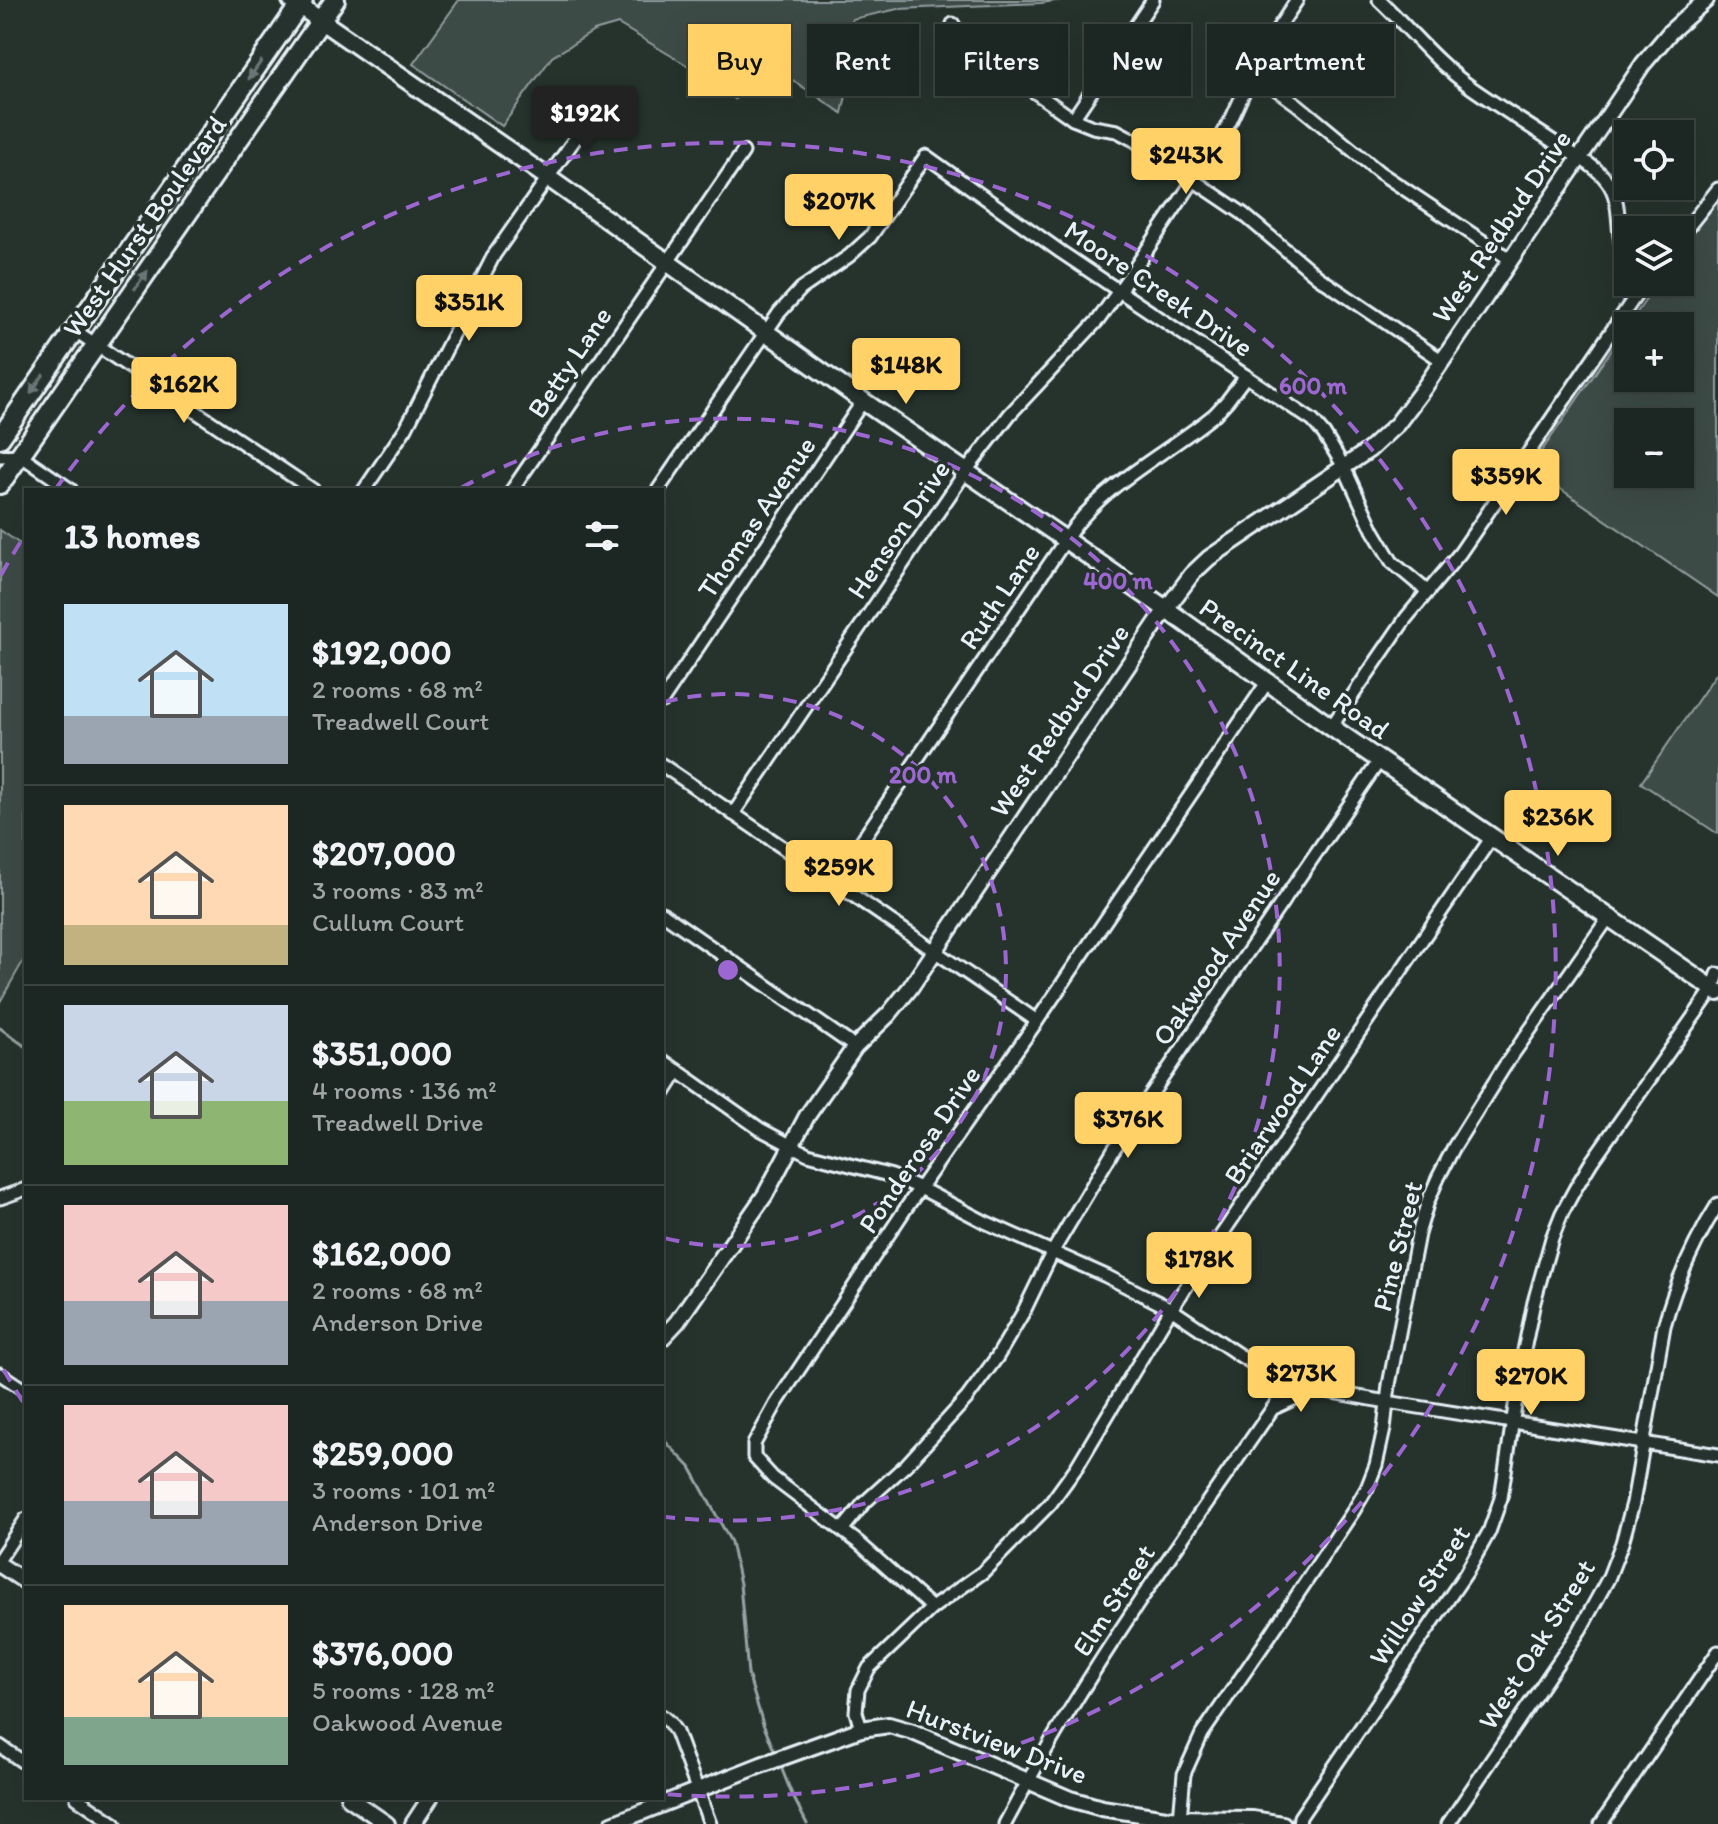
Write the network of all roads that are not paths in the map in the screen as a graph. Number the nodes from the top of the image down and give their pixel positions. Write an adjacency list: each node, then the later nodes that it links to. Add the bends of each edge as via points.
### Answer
1 (335, 0): 7 (main road, West Hurst Boulevard)
2 (1153, 0): 13 (street)
3 (1297, 0): 8 (street, Henson Drive)
4 (1379, 0): 15 (street, via 1470,87)
5 (1706, 0): 15 (street, West Redbud Drive, via 1643,64)
6 (297, 2): 7 (main road, Precinct Line Road); 25 (main road, West Hurst Boulevard, one-way to 25)
7 (321, 20): 16 (main road, Precinct Line Road); 27 (main road, West Hurst Boulevard, one-way to 7)
8 (1281, 24)
9 (1040, 96): 13 (street)
10 (1242, 96): 17 (street, Henson Drive)
11 (1286, 96): 21 (street, via 1379,172)
12 (611, 113): 16 (street, via 586,123)
13 (1073, 119): 17 (street, via 1126,135)
14 (743, 152): 22 (street, Betty Lane)
15 (1580, 159): 19 (street, via 1605,177); 21 (street, West Redbud Drive)
16 (547, 177): 22 (main road, Precinct Line Road); 39 (street, via 494,255 406,428)
17 (1194, 180): 23 (street, Henson Drive); 28 (street, via 1318,277)
18 (1718, 189): 20 (street)
19 (1619, 216)
20 (1694, 219)
21 (1511, 260): 28 (street, West Redbud Drive)
22 (667, 262): 26 (main road, Precinct Line Road); 40 (street, Betty Lane)
23 (1118, 291): 26 (street, Moore Creek Drive, via 926,156 870,237 801,289); 29 (street, Moore Creek Drive); 35 (street, Henson Drive)
24 (1635, 296): 43 (street)
25 (74, 330): 27 (street); 31 (main road, West Hurst Boulevard, one-way to 31)
26 (765, 331): 30 (main road, Precinct Line Road); 41 (street)
27 (97, 345): 32 (main road, West Hurst Boulevard); 38 (street)
28 (1441, 360): 34 (street, West Redbud Drive, via 1397,424)
29 (1246, 376): 34 (street, Moore Creek Drive, via 1313,421); 42 (street, Ruth Lane, via 1208,420 1089,508)
30 (863, 401): 35 (main road, Precinct Line Road); 46 (street, Thomas Avenue)
31 (0, 438)
32 (20, 455): 33 (street); 36 (main road, West Hurst Boulevard); 37 (street)
33 (0, 456)
34 (1344, 467): 43 (street, Moore Creek Drive, via 1392,562); 44 (street, West Redbud Drive, via 1209,558)
35 (966, 471): 42 (main road, Precinct Line Road); 50 (street, Henson Drive)
36 (0, 484)
37 (68, 488)
38 (310, 488)
39 (365, 488)
40 (513, 488)
41 (659, 488)
42 (1066, 539): 44 (main road, Precinct Line Road); 52 (street, Ruth Lane)
43 (1428, 592): 47 (street)
44 (1166, 609): 45 (main road, Precinct Line Road); 55 (street, West Redbud Drive)
45 (1268, 681): 47 (main road, Precinct Line Road); 57 (street, Ponderosa Drive)
46 (664, 698)
47 (1331, 727): 48 (main road, Precinct Line Road)
48 (1380, 760): 51 (main road, Precinct Line Road); 67 (street, Oakwood Avenue, via 1114,1149)
49 (664, 766): 50 (street)
50 (733, 814): 52 (street)
51 (1492, 837): 54 (main road, Precinct Line Road); 68 (street, Briarwood Lane)
52 (833, 883): 55 (street)
53 (664, 914): 58 (street)
54 (1609, 917): 56 (main road, Precinct Line Road); 74 (street, Pine Street, via 1504,1067 1438,1178 1418,1234)
55 (934, 952): 57 (street); 58 (street, West Redbud Drive, via 889,1014)
56 (1717, 986): 76 (street, Willow Street, via 1592,1161 1562,1213 1534,1302)
57 (1037, 1021): 63 (street, Ponderosa Drive)
58 (855, 1047): 62 (street, West Redbud Drive)
59 (664, 1061): 60 (street)
60 (678, 1071): 61 (street); 62 (street)
61 (664, 1093)
62 (792, 1146): 63 (street); 69 (street, West Redbud Drive, via 765,1195)
63 (920, 1188): 67 (street); 80 (street, Ponderosa Drive, via 754,1444 754,1457 773,1478)
64 (24, 1190): 65 (street)
65 (0, 1198)
66 (1718, 1204): 77 (street, West Oak Street, via 1694,1245 1669,1307)
67 (1053, 1251): 68 (street); 80 (street, Oakwood Avenue, via 1017,1323 967,1398)
68 (1171, 1309): 71 (street, via 1265,1372); 84 (street, Briarwood Lane, via 1050,1504 983,1572)
69 (664, 1336)
70 (0, 1374): 73 (street)
71 (1291, 1382): 72 (street); 75 (street, Elm Street)
72 (1315, 1389): 74 (street); 75 (street)
73 (24, 1390)
74 (1387, 1402): 76 (street); 95 (street, Pine Street, via 1367,1488 1202,1734 1184,1774)
75 (1272, 1409): 90 (street, Elm Street, via 1138,1604)
76 (1513, 1421): 77 (street); 103 (street, Willow Street, via 1501,1498 1477,1556)
77 (1644, 1442): 78 (street); 104 (street, West Oak Street, via 1622,1543 1602,1591)
78 (1718, 1455)
79 (24, 1522): 81 (street)
80 (842, 1530): 84 (street, Ponderosa Drive)
81 (0, 1558)
82 (0, 1565): 83 (street)
83 (24, 1581)
84 (932, 1608): 87 (street, Briarwood Lane, via 877,1658 862,1679 856,1712)
85 (1718, 1652): 105 (street)
86 (664, 1718): 91 (street, via 676,1732)
87 (861, 1729): 90 (street, Hurstview Drive, via 897,1727); 91 (street, Hurstview Drive)
88 (0, 1746): 89 (street)
89 (24, 1763)
90 (1028, 1780): 95 (street, Hurstview Drive, via 1102,1808); 101 (street, Elm Street)
91 (698, 1790): 99 (street, Hurstview Drive); 100 (street)
92 (80, 1800): 96 (street)
93 (352, 1800): 97 (street)
94 (429, 1800): 98 (street)
95 (1180, 1819): 102 (street, Hurstview Drive)
96 (115, 1824)
97 (387, 1824)
98 (413, 1824)
99 (612, 1824)
100 (710, 1824)
101 (1005, 1824)
102 (1283, 1824)
103 (1299, 1824)
104 (1448, 1824)
105 (1601, 1824)

